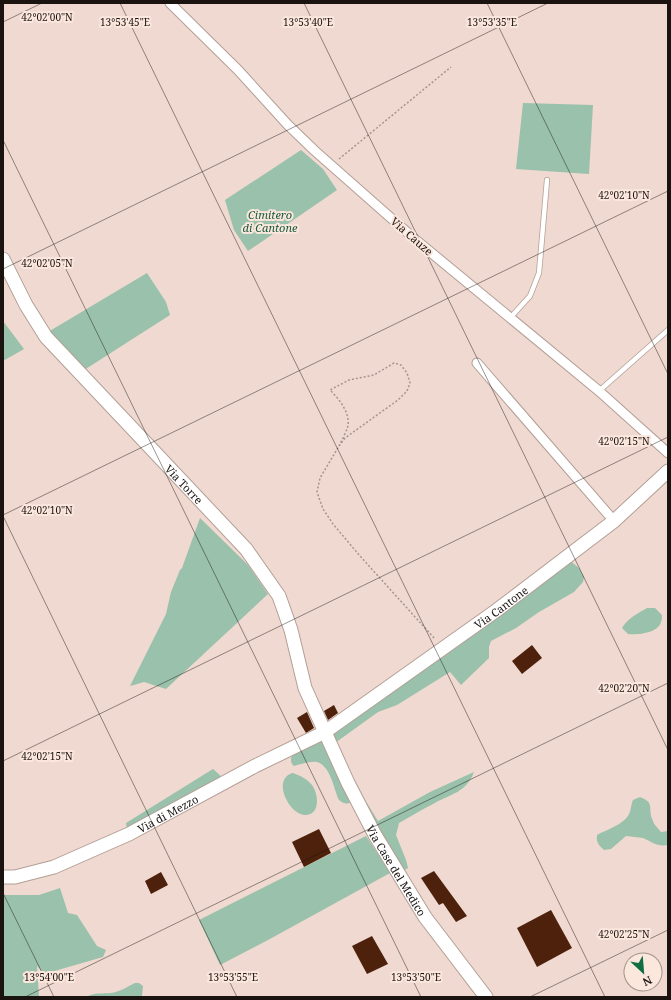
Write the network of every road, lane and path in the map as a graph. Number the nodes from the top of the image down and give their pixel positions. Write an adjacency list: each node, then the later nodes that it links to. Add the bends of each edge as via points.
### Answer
1 (170, 3): 3 (street, Via Cauze, via 238,70 288,125)
2 (451, 67): 3 (path)
3 (332, 165): 6 (street, Via Cauze, via 417,241)
4 (547, 180): 6 (lane, via 539,272 530,296)
5 (3, 259): 15 (main road, Via Torre, via 26,305 46,337 246,549 279,596 291,630 305,688)
6 (510, 318): 9 (street, Via Cauze)
7 (668, 330): 9 (lane)
8 (477, 363): 13 (street)
9 (599, 391): 11 (street, Via Cauze)
10 (339, 446): 10 (path, via 348,425 347,413 330,390 349,380 374,375 394,363 401,365 410,383 407,391 345,438); 14 (path, via 320,478 317,492 323,509 365,562)
11 (668, 452)
12 (668, 471): 13 (main road, Via Cantone)
13 (614, 521): 14 (main road, Via Cantone)
14 (444, 648): 15 (main road, Via Cantone)
15 (326, 732): 16 (main road, Via di Mezzo, via 255,766 129,834 54,868 15,877); 17 (main road, Via Case del Medico, via 348,783 375,835 426,917)
16 (3, 877)
17 (486, 997)

